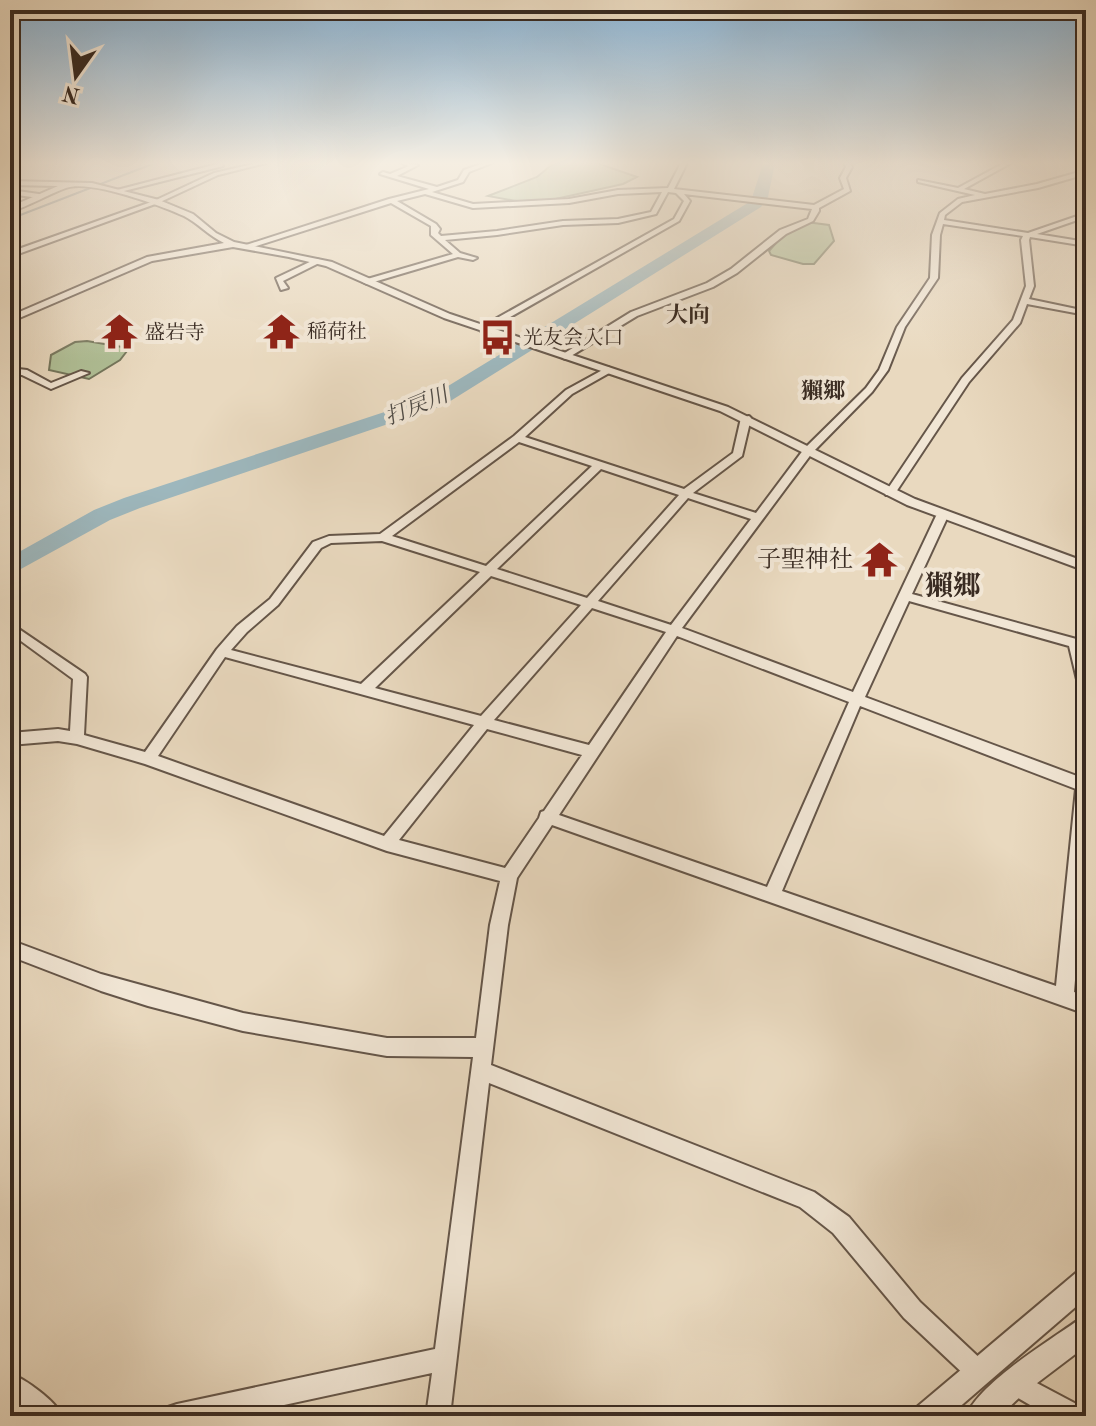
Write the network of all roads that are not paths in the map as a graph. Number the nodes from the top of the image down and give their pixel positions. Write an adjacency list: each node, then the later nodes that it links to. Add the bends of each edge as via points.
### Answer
1 (80, 230): 16 (street)
2 (206, 230): 13 (street)
3 (299, 230): 15 (street)
4 (436, 230): 12 (street)
5 (520, 230): 12 (street)
6 (660, 230): 25 (street)
7 (789, 230): 26 (street, via 700,291 634,314)
8 (938, 230): 32 (street, via 934,278 901,327 883,370)
9 (993, 230): 11 (street)
10 (1043, 230): 11 (street)
11 (1027, 235): 14 (street); 22 (street, via 1030,286)
12 (439, 238): 17 (street)
13 (232, 244): 15 (street); 24 (street, via 150,259)
14 (1086, 244)
15 (244, 247): 19 (street)
16 (10, 255)
17 (458, 255): 18 (street); 20 (street)
18 (473, 258)
19 (319, 261): 20 (street); 21 (street, via 279,280)
20 (367, 282): 25 (street)
21 (284, 288)
22 (1025, 301): 23 (street); 35 (street, via 1017,321 965,380)
23 (1086, 313)
24 (10, 319)
25 (484, 329): 26 (street)
26 (566, 356): 27 (street)
27 (608, 370): 30 (street); 31 (street, via 569,392)
28 (10, 371): 29 (street, via 51,386)
29 (84, 373)
30 (746, 418): 32 (street); 34 (street, via 738,454)
31 (518, 438): 33 (street); 38 (street)
32 (808, 451): 35 (street); 37 (street)
33 (599, 465): 34 (street); 40 (street)
34 (687, 492): 37 (street); 42 (street)
35 (890, 493): 36 (street)
36 (942, 516): 39 (street); 41 (street)
37 (759, 518): 44 (street)
38 (383, 537): 40 (street); 46 (street, via 317,545 274,602)
39 (1086, 567)
40 (488, 571): 42 (street); 48 (street)
41 (906, 596): 45 (street); 49 (street)
42 (590, 604): 44 (street); 50 (street)
43 (10, 627): 51 (street, via 80,677)
44 (674, 630): 49 (street); 53 (street)
45 (1082, 648): 47 (street)
46 (222, 652): 48 (street); 54 (street)
47 (1086, 688)
48 (363, 691): 50 (street)
49 (857, 698): 56 (street); 61 (street)
50 (485, 721): 53 (street); 58 (street)
51 (77, 738): 52 (street); 54 (street)
52 (10, 739)
53 (590, 751): 57 (street)
54 (148, 759): 58 (street)
55 (1086, 762): 56 (street)
56 (1084, 786): 59 (street)
57 (546, 817): 60 (street); 61 (street)
58 (387, 844): 60 (street)
59 (1081, 870): 63 (street)
60 (509, 876): 65 (street)
61 (771, 897): 63 (street)
62 (10, 948): 65 (street, via 192,1012 390,1047)
63 (1064, 998): 64 (street)
64 (1086, 1005)
65 (485, 1047): 66 (street)
66 (482, 1071): 69 (street); 70 (street, via 807,1199 841,1225 912,1310)
67 (1086, 1281): 70 (street)
68 (1086, 1330): 71 (street)
69 (444, 1359): 74 (street); 75 (street)
70 (978, 1372): 76 (street)
71 (1014, 1383): 77 (street); 78 (street)
72 (10, 1385): 73 (street)
73 (50, 1416)
74 (177, 1416)
75 (438, 1416)
76 (928, 1416)
77 (980, 1416)
78 (1073, 1416)

